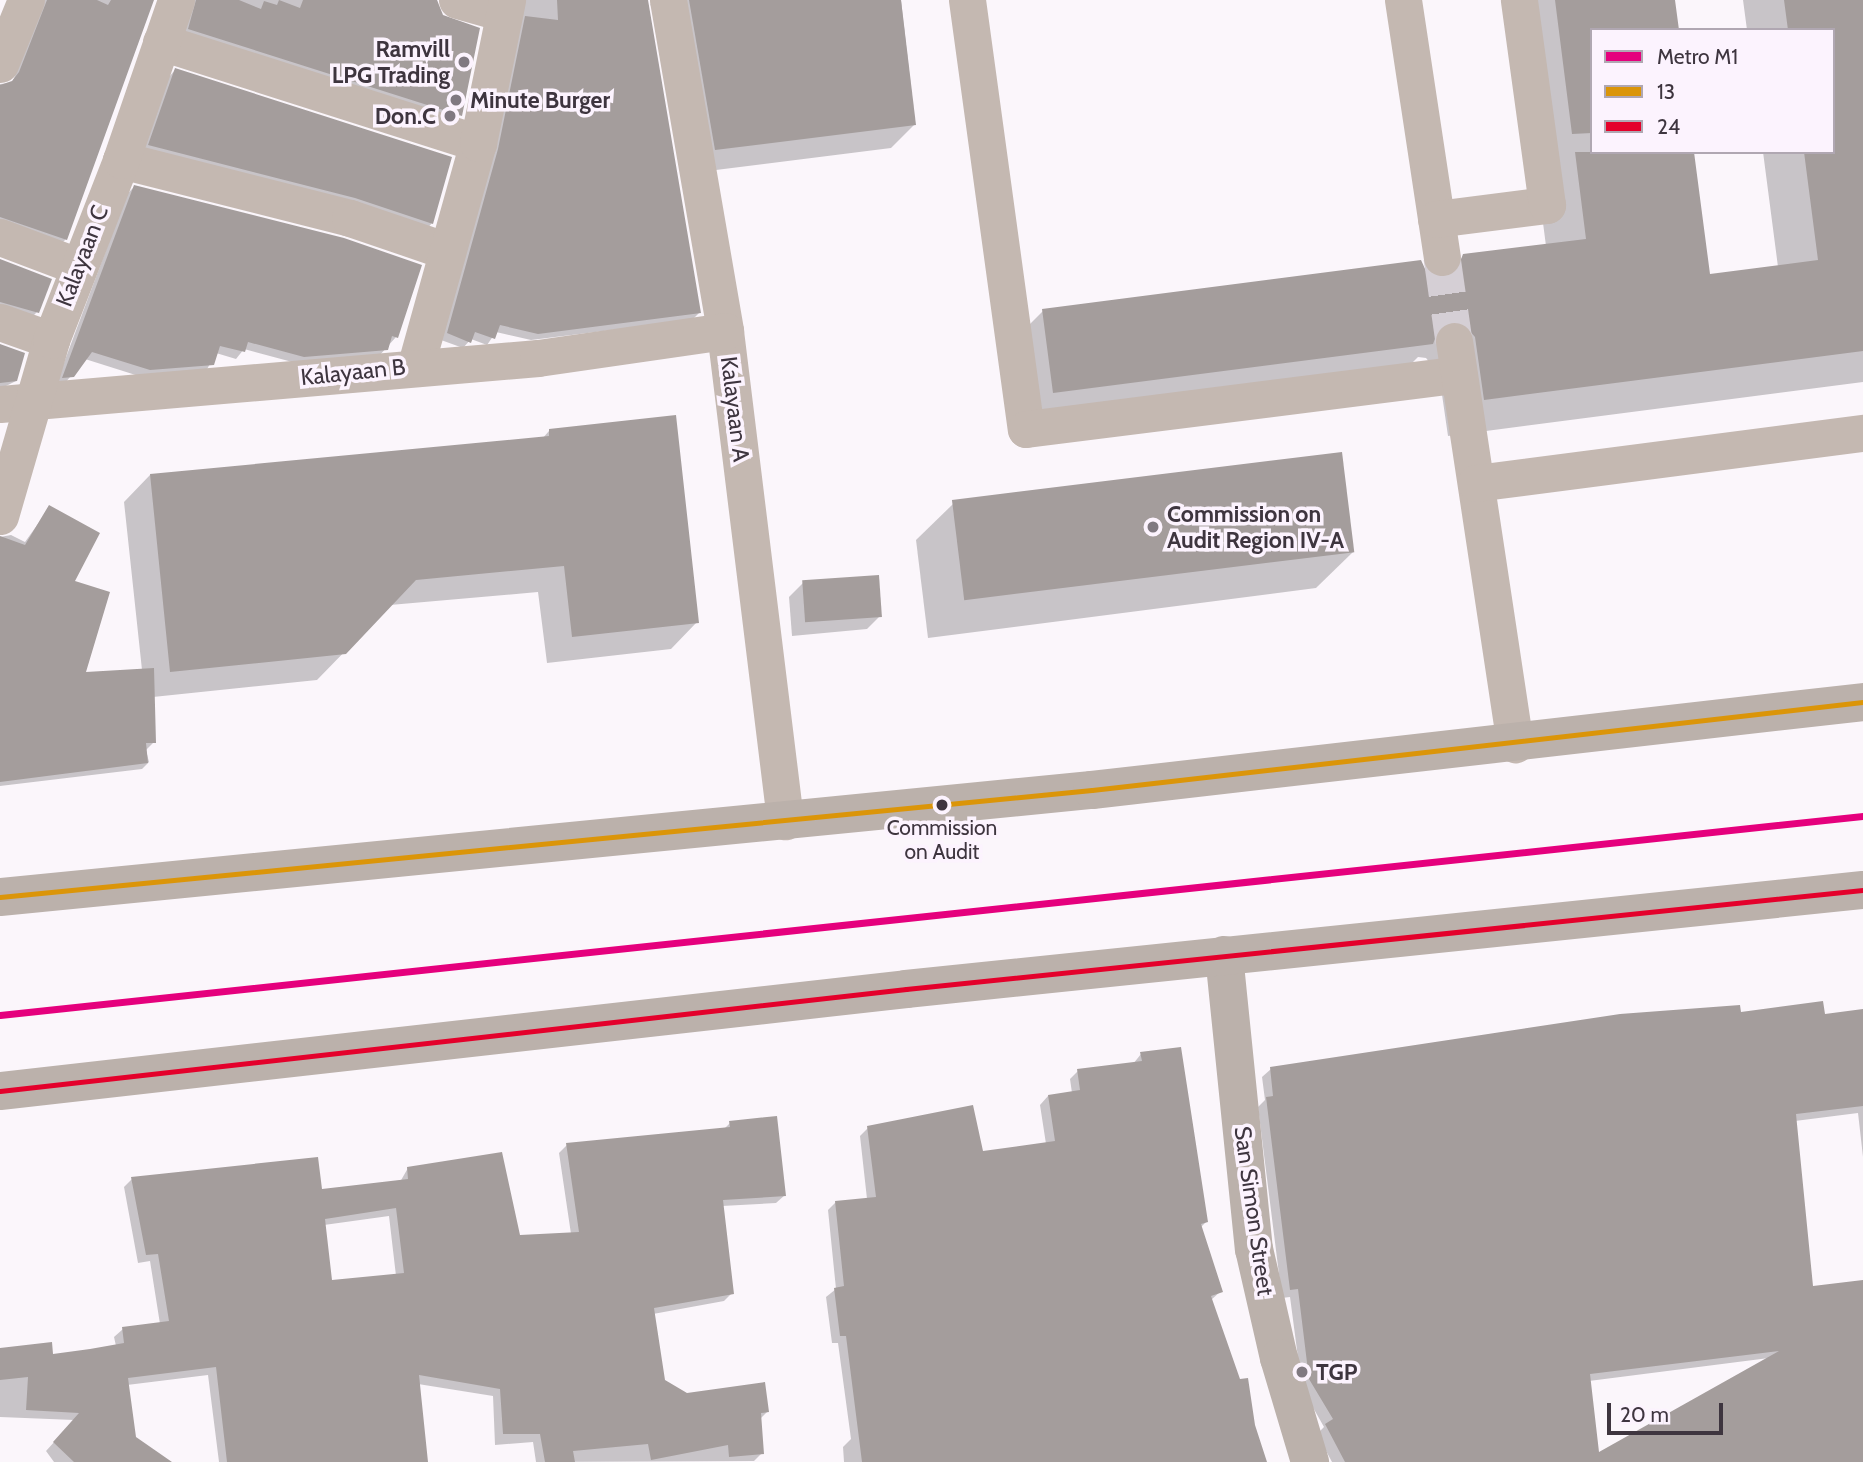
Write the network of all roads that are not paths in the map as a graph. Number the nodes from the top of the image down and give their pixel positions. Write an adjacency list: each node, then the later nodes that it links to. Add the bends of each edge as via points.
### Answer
1 (26, 0): 10 (street)
2 (176, 0): 9 (street, Kalayaan C)
3 (457, 0): 8 (street)
4 (668, 0): 19 (street, Kalayaan A)
5 (967, 0): 24 (street, via 1026,429 1456,357)
6 (1402, 0): 13 (street)
7 (1519, 0): 13 (street, via 1547,205)
8 (505, 6): 11 (street, Kalayaan B)
9 (161, 42): 11 (street); 12 (street, Kalayaan C)
10 (0, 64)
11 (478, 143): 15 (street, Kalayaan B)
12 (121, 160): 15 (street, via 350,218); 17 (street, Kalayaan C)
13 (1436, 219): 16 (street)
14 (0, 237): 17 (street)
15 (447, 251): 21 (street, Kalayaan B)
16 (1441, 257)
17 (77, 266): 20 (street, Kalayaan C)
18 (0, 322): 20 (street)
19 (725, 331): 21 (street, via 538,358); 28 (street, Kalayaan A)
20 (51, 340): 22 (street, Kalayaan C)
21 (415, 368): 22 (street, Kalayaan B)
22 (17, 402): 25 (street, Kalayaan C)
23 (1863, 433): 24 (street)
24 (1476, 483): 27 (street)
25 (0, 516)
26 (1863, 702): 27 (main road)
27 (1515, 744): 28 (main road)
28 (785, 821): 30 (main road)
29 (1863, 890): 31 (main road)
30 (0, 897)
31 (1224, 955): 32 (main road); 33 (main road, San Simon Street, via 1254,1249 1279,1358)
32 (0, 1091)
33 (1310, 1462)

